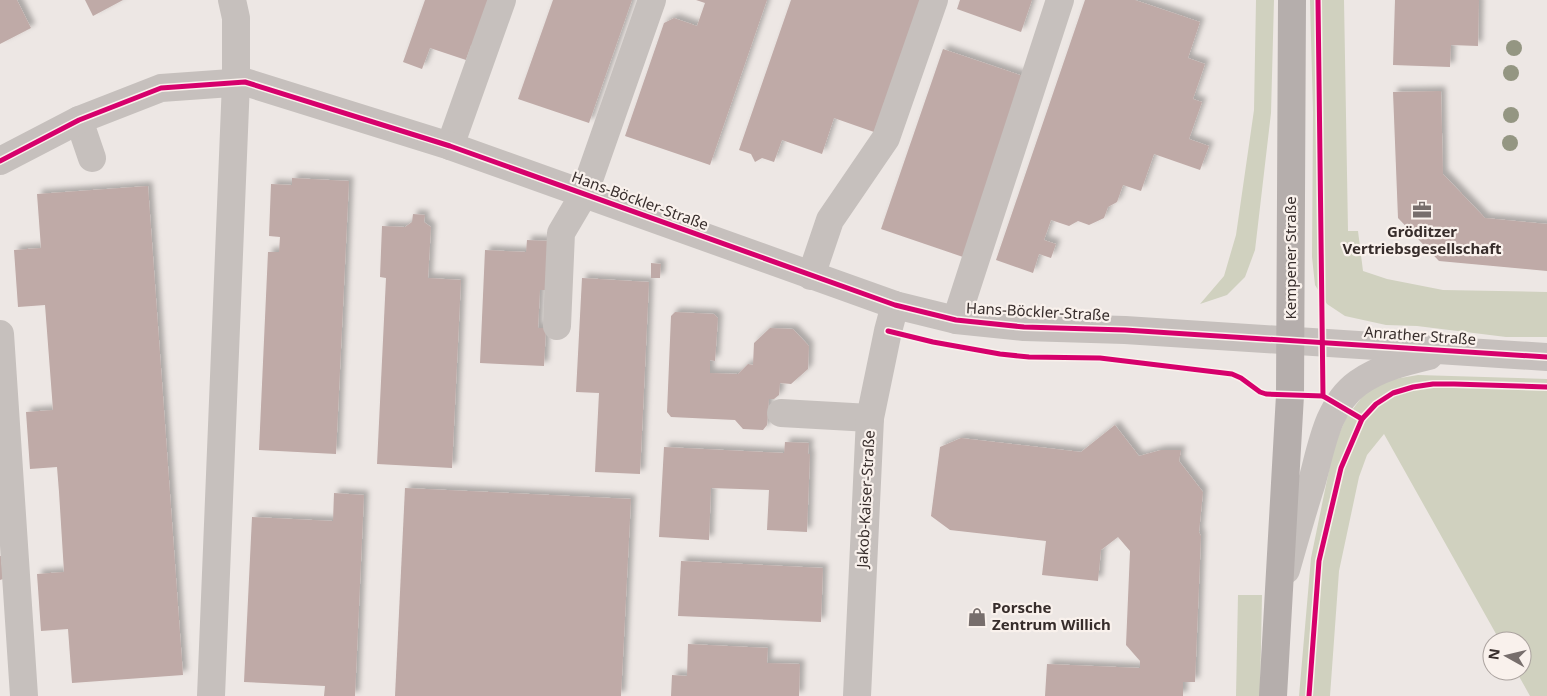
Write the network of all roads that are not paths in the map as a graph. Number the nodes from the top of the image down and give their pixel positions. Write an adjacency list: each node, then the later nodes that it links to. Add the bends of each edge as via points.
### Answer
1 (232, 0): 7 (street, via 236,18)
2 (502, 0): 9 (street)
3 (652, 0): 12 (street)
4 (934, 0): 13 (street, via 886,138 830,220)
5 (1060, 0): 15 (street)
6 (1292, 0): 18 (main road, Kempener Straße)
7 (236, 82): 8 (street, Hans-Böckler-Straße, via 161,88); 9 (street, Hans-Böckler-Straße, via 245,82); 25 (street)
8 (79, 120): 10 (street); 11 (street, Hans-Böckler-Straße)
9 (450, 146): 12 (street, Hans-Böckler-Straße)
10 (92, 158)
11 (0, 161)
12 (584, 194): 13 (street, Hans-Böckler-Straße); 16 (street, via 561,232)
13 (811, 276): 14 (street, Hans-Böckler-Straße)
14 (895, 306): 15 (street, Hans-Böckler-Straße); 22 (street, Jakob-Kaiser-Straße)
15 (956, 320): 18 (street, Hans-Böckler-Straße, via 1024,327)
16 (557, 326)
17 (0, 334): 24 (street)
18 (1290, 341): 19 (street, Anrather Straße); 23 (main road, Kempener Straße)
19 (1455, 351): 20 (street, Anrather Straße); 23 (street, via 1406,361 1379,371 1357,384 1338,405 1325,433)
20 (1547, 357)
21 (782, 413): 22 (street)
22 (870, 418): 26 (street, Jakob-Kaiser-Straße)
23 (1280, 590): 27 (main road, Kempener Straße)
24 (24, 696)
25 (211, 696)
26 (856, 696)
27 (1274, 696)

